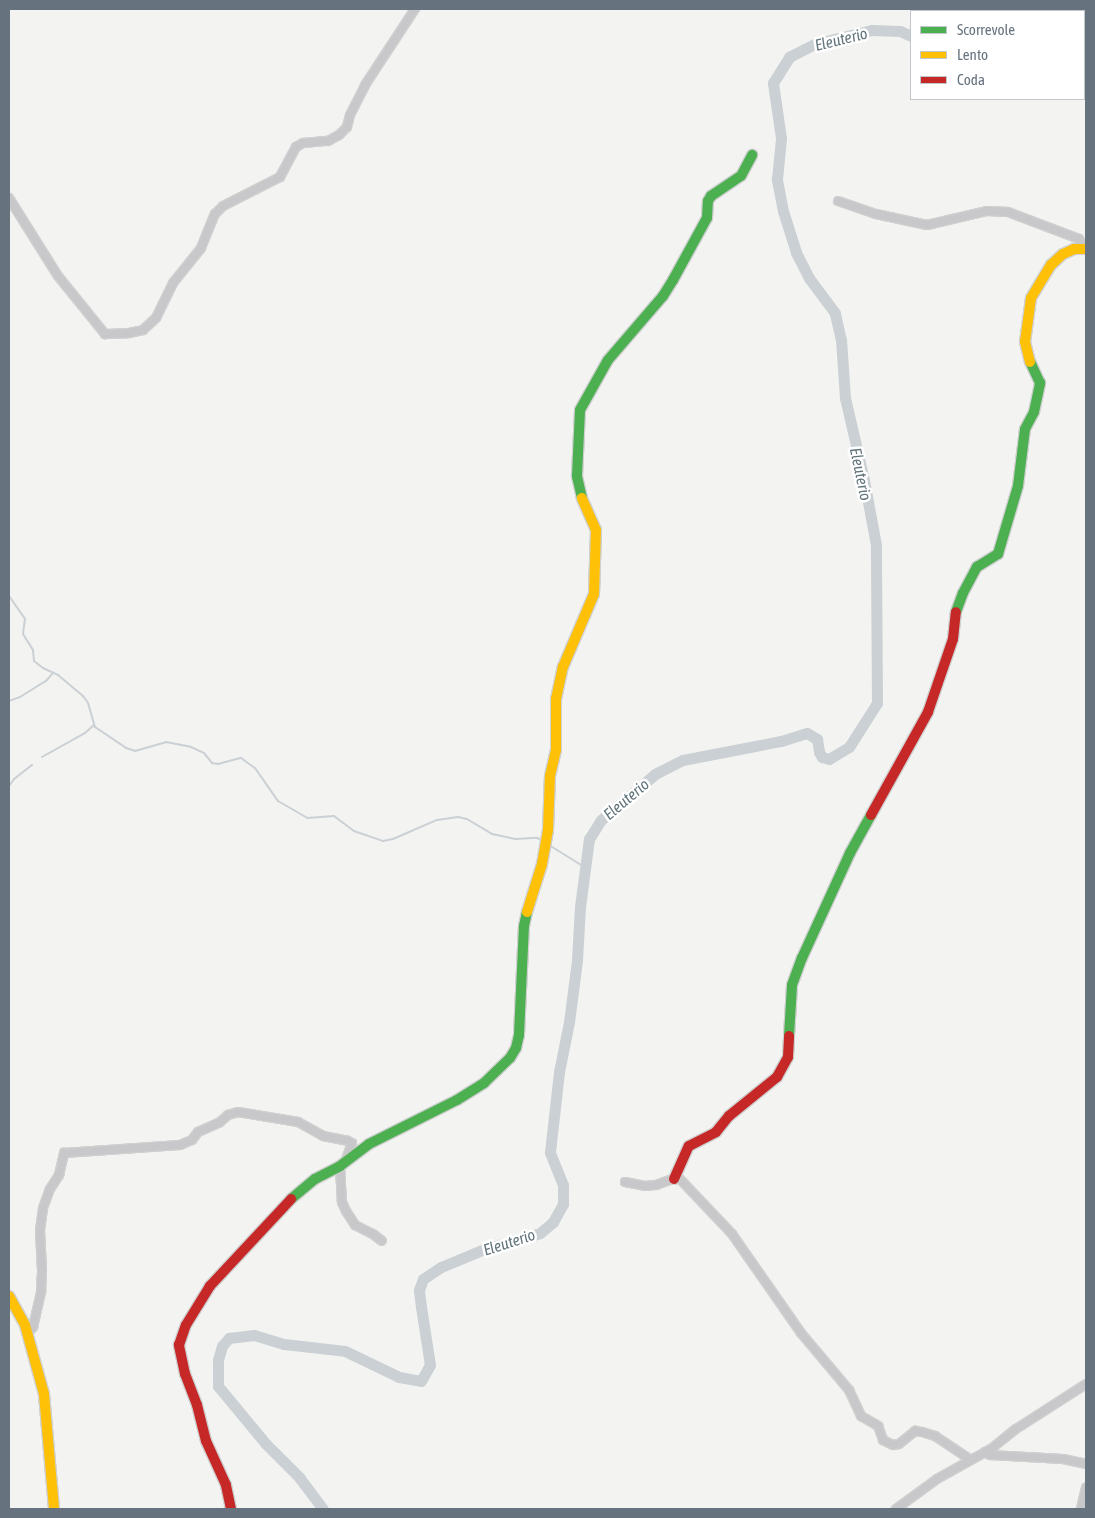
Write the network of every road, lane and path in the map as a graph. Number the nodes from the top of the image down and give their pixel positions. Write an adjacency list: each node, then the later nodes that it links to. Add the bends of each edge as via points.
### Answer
1 (415, 9): 3 (street, via 365,85 340,136 296,147 280,177 223,206 215,214 201,248 173,283 156,318 143,330 105,334 58,276)
2 (752, 155): 6 (street, via 741,176 711,196 707,218 673,280 608,360 580,410 577,476 582,499 596,530 594,594 558,684 556,750 550,776 548,830 524,926 516,1048 484,1083 369,1144)
3 (9, 198)
4 (838, 201): 5 (street, via 876,214 927,225 987,211 1008,212 1079,239)
5 (1085, 249): 7 (street, via 1063,254 1051,266 1031,298 1025,342 1031,367 1040,383 1034,412 1025,429 1018,486 998,554 977,568 963,593 953,638 928,712 850,853 802,958 792,985 788,1057 777,1077 729,1116 716,1132 689,1146)
6 (342, 1164): 9 (street, via 342,1202 346,1211 355,1225); 11 (street, via 352,1143 348,1141 323,1136 298,1122 238,1112 180,1145 64,1153 59,1175 44,1208 40,1230 41,1291 33,1327); 18 (street, via 315,1179 270,1219 210,1286 186,1325 179,1344 206,1441 226,1485)
7 (674, 1179): 8 (street, via 656,1186); 14 (street, via 678,1177 732,1234 800,1333 849,1390 861,1416 878,1426 883,1440 899,1444 915,1431 922,1432 936,1436)
8 (625, 1182)
9 (382, 1241)
10 (9, 1296): 11 (street)
11 (28, 1333): 17 (street, via 44,1394)
12 (1086, 1384): 13 (street)
13 (985, 1452): 14 (street); 15 (street)
14 (971, 1460): 19 (street)
15 (1086, 1464)
16 (1086, 1488): 20 (street)
17 (54, 1509)
18 (231, 1509)
19 (896, 1509)
20 (1081, 1509)

